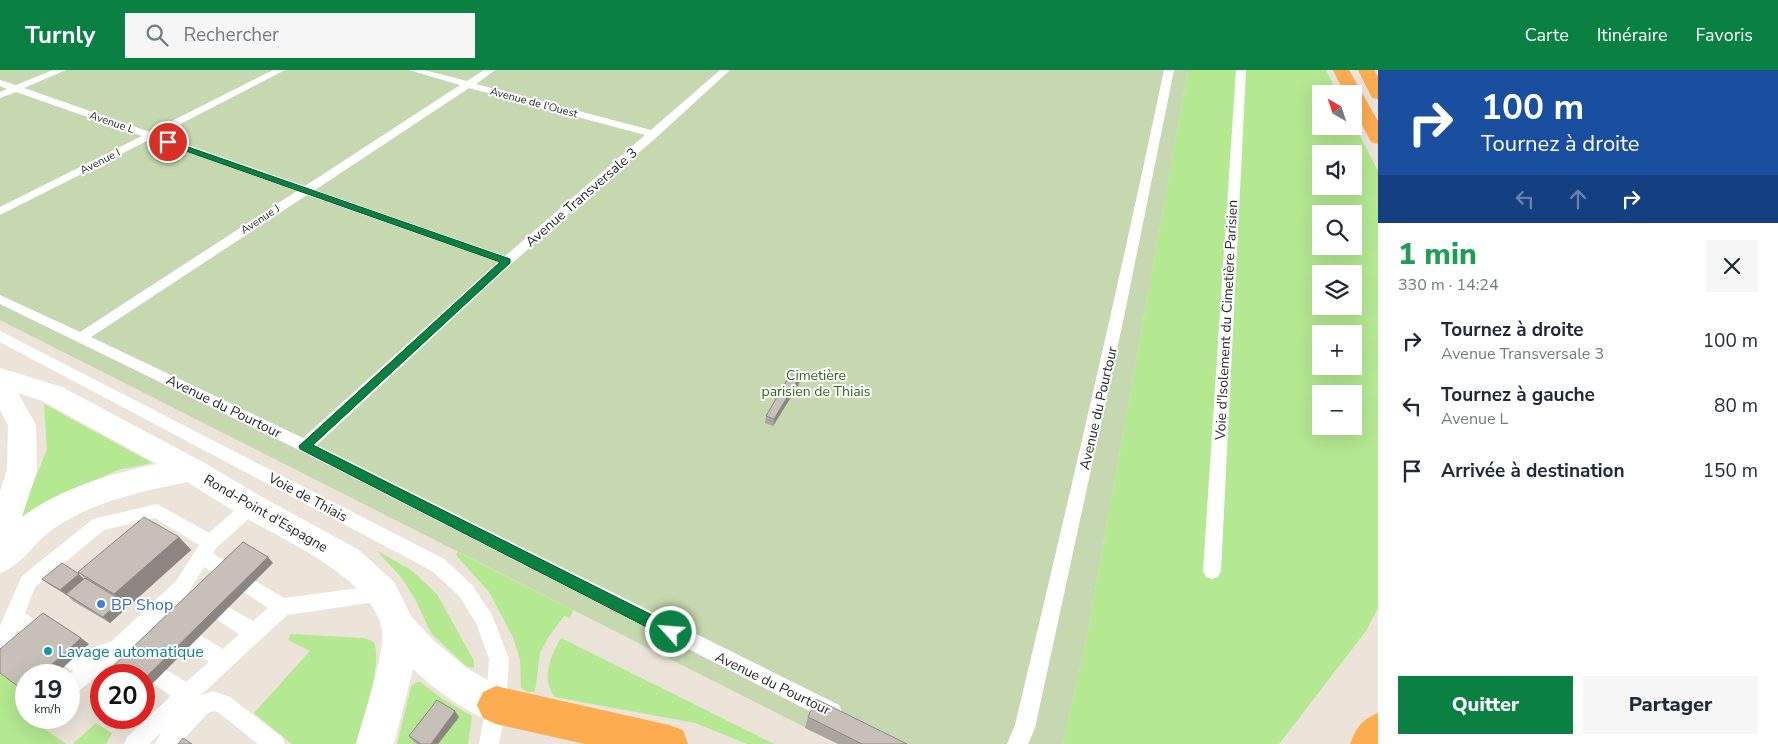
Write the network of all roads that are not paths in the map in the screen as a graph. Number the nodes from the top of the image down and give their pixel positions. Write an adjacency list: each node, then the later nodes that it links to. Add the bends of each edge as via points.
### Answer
1 (60, 70): 12 (lane)
2 (280, 70): 16 (lane, Avenue I)
3 (414, 70): 11 (lane, Avenue de l'Ouest)
4 (490, 70): 11 (lane, Avenue J)
5 (725, 70): 15 (lane, Avenue Transversale 3)
6 (1169, 70): 64 (lane, Avenue du Pourtour, via 1084,470 1025,728)
7 (1240, 70): 33 (lane, Voie d'Isolement du Cimetière Parisien)
8 (1341, 70): 17 (highway)
9 (1366, 70): 13 (highway)
10 (0, 83): 12 (lane, Avenue L)
11 (468, 84): 15 (lane, Avenue de l'Ouest); 18 (lane, Avenue J)
12 (15, 89): 14 (lane); 16 (lane, Avenue L)
13 (1378, 94)
14 (0, 95)
15 (654, 134): 20 (lane, Avenue Transversale 3)
16 (150, 136): 18 (lane, Avenue L); 19 (lane, Avenue I)
17 (1378, 138)
18 (304, 190): 20 (lane, Avenue L); 23 (lane, Avenue J)
19 (0, 212)
20 (507, 261): 26 (lane, Avenue Transversale 3)
21 (0, 299): 23 (lane, Avenue du Pourtour)
22 (0, 336): 55 (lane, Voie de Thiais, via 438,565 466,591 485,621 499,659)
23 (82, 337): 26 (lane, Avenue du Pourtour)
24 (0, 378): 27 (street, Rond-Point d'Espagne, via 52,394)
25 (0, 385): 29 (street, via 22,425 22,470)
26 (305, 446): 56 (lane, Avenue du Pourtour)
27 (190, 469): 28 (street, Rond-Point d'Espagne); 31 (street, via 124,483 78,500 39,522)
28 (251, 506): 30 (lane); 36 (street, Rond-Point d'Espagne, via 348,560)
29 (0, 538)
30 (205, 549): 32 (lane); 35 (lane); 41 (lane, via 157,511 99,524 28,582)
31 (0, 559)
32 (226, 571)
33 (1212, 571)
34 (250, 586): 38 (lane)
35 (182, 587): 37 (lane); 40 (lane)
36 (382, 593): 38 (lane); 43 (street, Rond-Point d'Espagne)
37 (198, 598)
38 (282, 607): 45 (lane)
39 (223, 613): 45 (lane)
40 (154, 614): 42 (lane); 47 (lane)
41 (14, 616): 44 (lane); 48 (lane)
42 (170, 625)
43 (399, 628): 55 (street, via 415,648 449,678); 61 (street, Rond-Point d'Espagne, via 396,663)
44 (36, 632)
45 (255, 633): 51 (lane)
46 (195, 641): 51 (lane)
47 (119, 647): 49 (lane); 50 (lane, via 76,663); 53 (lane)
48 (2, 652)
49 (135, 658)
50 (72, 660)
51 (224, 661): 54 (lane)
52 (160, 676): 54 (lane)
53 (80, 678)
54 (187, 695): 58 (lane)
55 (496, 706): 62 (lane, Voie de Thiais); 63 (highway)
56 (848, 719)
57 (1378, 732): 65 (highway)
58 (136, 744)
59 (166, 744): 60 (lane, via 201,706 213,701 223,704)
60 (275, 744)
61 (375, 744)
62 (489, 744)
63 (669, 744)
64 (1017, 744)
65 (1369, 744)

